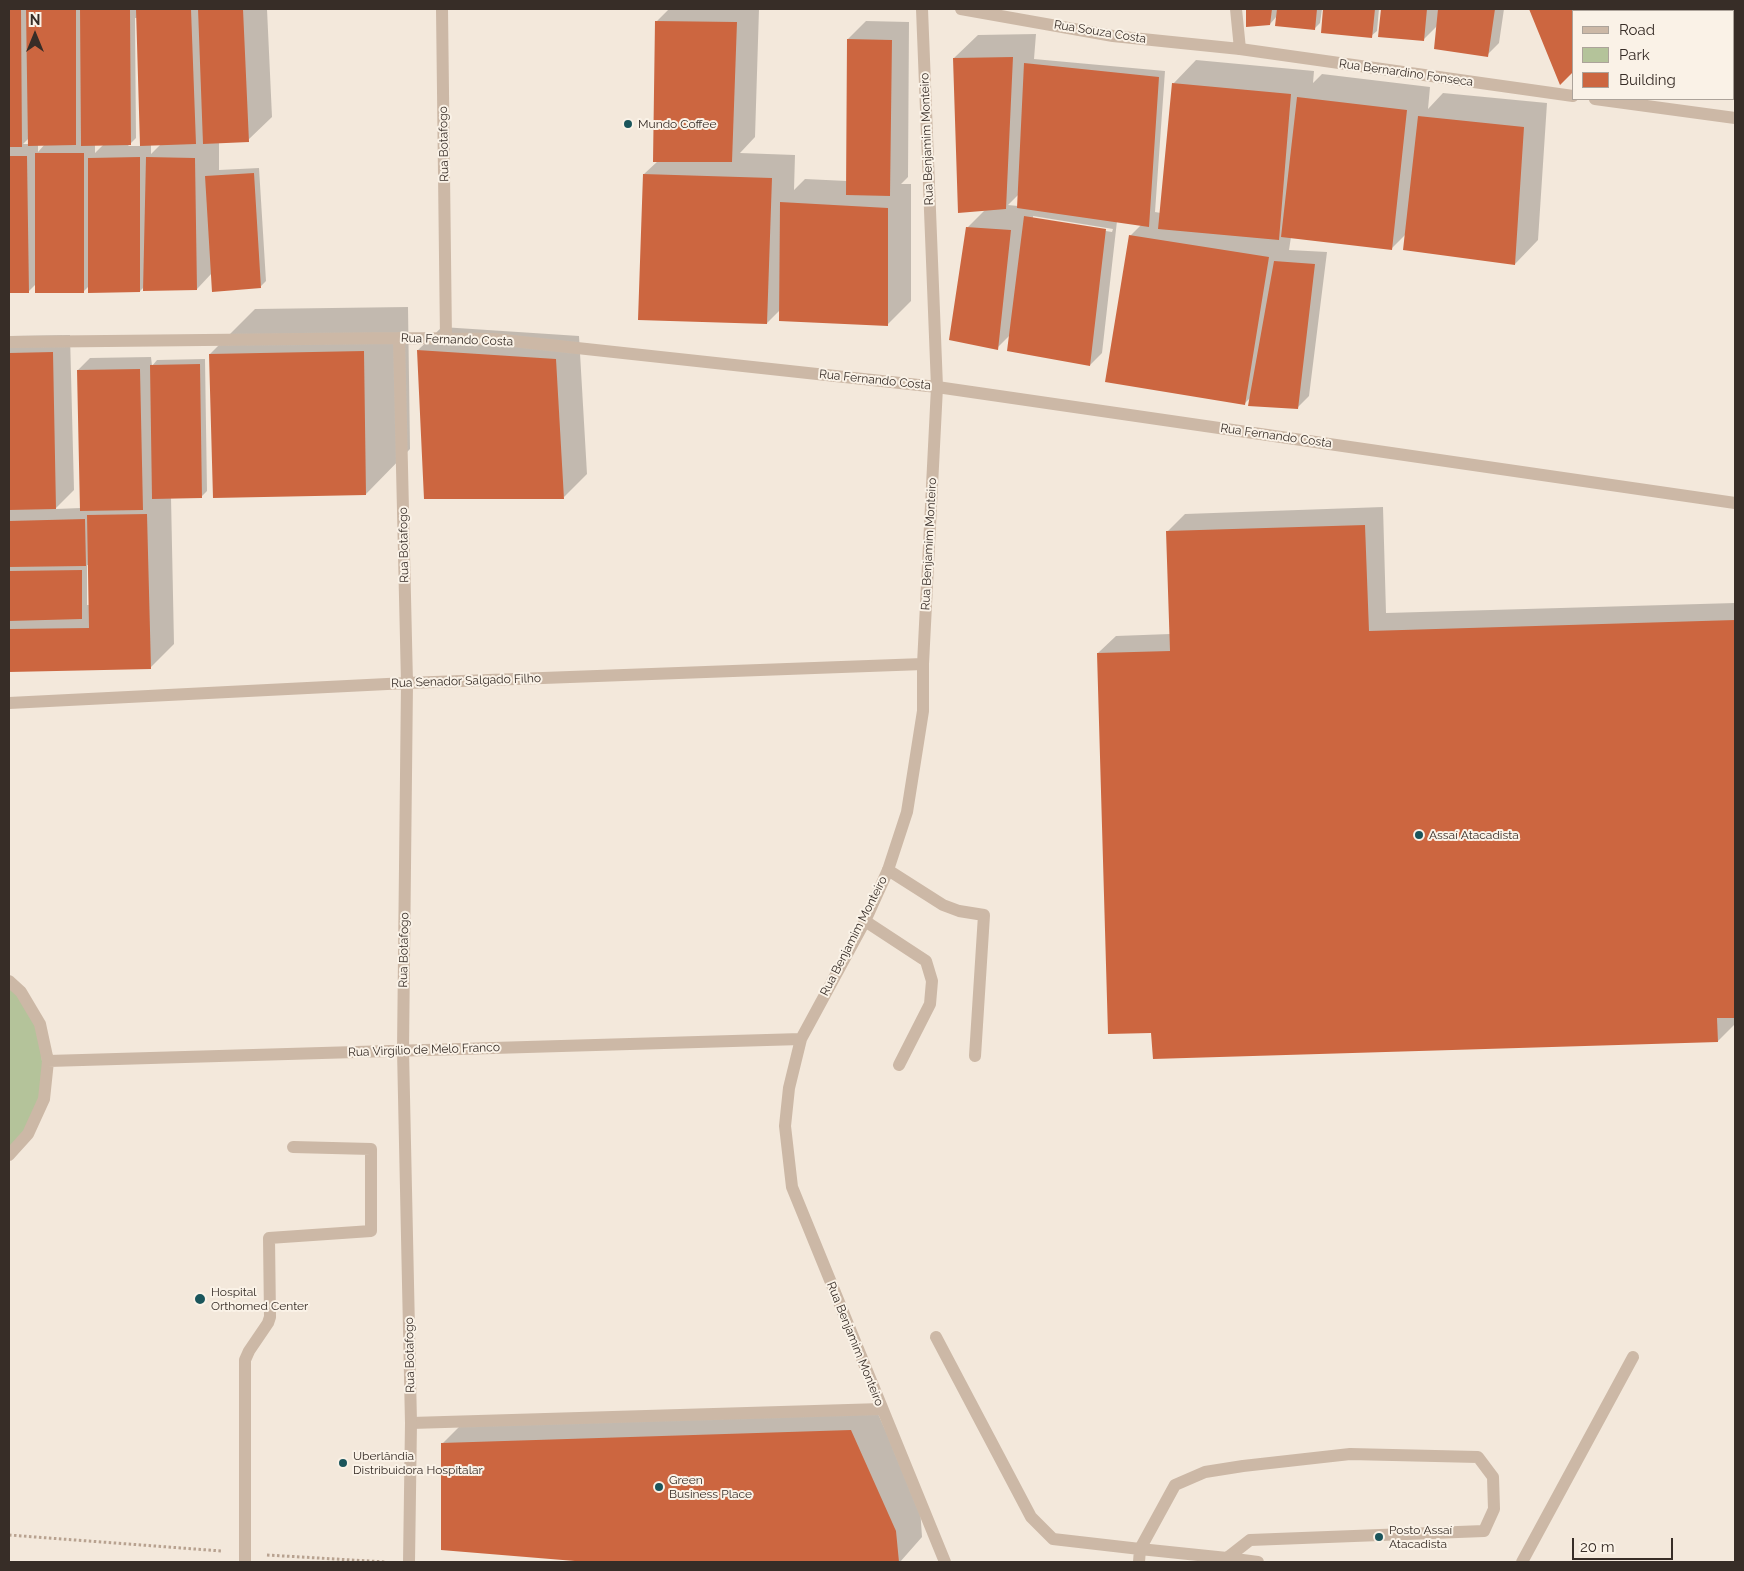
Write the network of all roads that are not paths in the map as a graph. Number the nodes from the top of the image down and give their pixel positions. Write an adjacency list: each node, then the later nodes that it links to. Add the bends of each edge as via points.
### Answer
1 (442, 9): 10 (street, Rua Botafogo)
2 (922, 9): 12 (street, Rua Benjamim Monteiro)
3 (961, 9): 5 (street, Rua Souza Costa, via 1113,36)
4 (1236, 9): 5 (street)
5 (1240, 49): 6 (street, Rua Bernardino Fonseca)
6 (1572, 96)
7 (1602, 100): 8 (street)
8 (1735, 118)
9 (399, 338): 10 (street, Rua Fernando Costa); 11 (street, Rua Fernando Costa); 15 (street, Rua Botafogo)
10 (446, 338): 12 (street, Rua Fernando Costa, via 494,338)
11 (9, 342)
12 (938, 387): 13 (street, Rua Fernando Costa); 14 (street, Rua Benjamim Monteiro)
13 (1735, 503)
14 (923, 664): 15 (street, Rua Senador Salgado Filho); 17 (street, Rua Benjamim Monteiro, via 923,711 915,767 907,812)
15 (407, 683): 16 (street, Rua Senador Salgado Filho); 21 (street, Rua Botafogo)
16 (9, 703)
17 (888, 870): 18 (street, Rua Benjamim Monteiro); 22 (street, via 943,905 984,915)
18 (864, 922): 20 (street, Rua Benjamim Monteiro); 24 (street, via 926,961 932,981 930,1004)
19 (9, 981): 23 (street, via 21,992 40,1024)
20 (801, 1039): 21 (street, Rua Virgílio de Melo Franco); 29 (street, Rua Benjamim Monteiro, via 785,1126 792,1187)
21 (404, 1050): 23 (street, Rua Virgílio de Melo Franco); 30 (street, Rua Botafogo)
22 (975, 1056)
23 (48, 1061): 26 (street, via 44,1099 28,1134)
24 (899, 1065)
25 (293, 1148): 32 (street, via 371,1149 371,1231 269,1238 270,1317 245,1360)
26 (9, 1155)
27 (936, 1337): 31 (street, via 1031,1517 1053,1538)
28 (1633, 1357): 38 (street)
29 (882, 1409): 30 (street); 35 (street, Rua Benjamim Monteiro)
30 (412, 1423): 34 (street, Rua Botafogo)
31 (1140, 1549): 33 (street); 33 (street, via 1175,1485 1205,1472 1359,1454 1478,1457 1493,1477 1494,1509 1484,1531 1250,1540); 36 (street)
32 (245, 1558)
33 (1225, 1560): 37 (street)
34 (409, 1562)
35 (944, 1562)
36 (1139, 1562)
37 (1258, 1562)
38 (1522, 1562)

